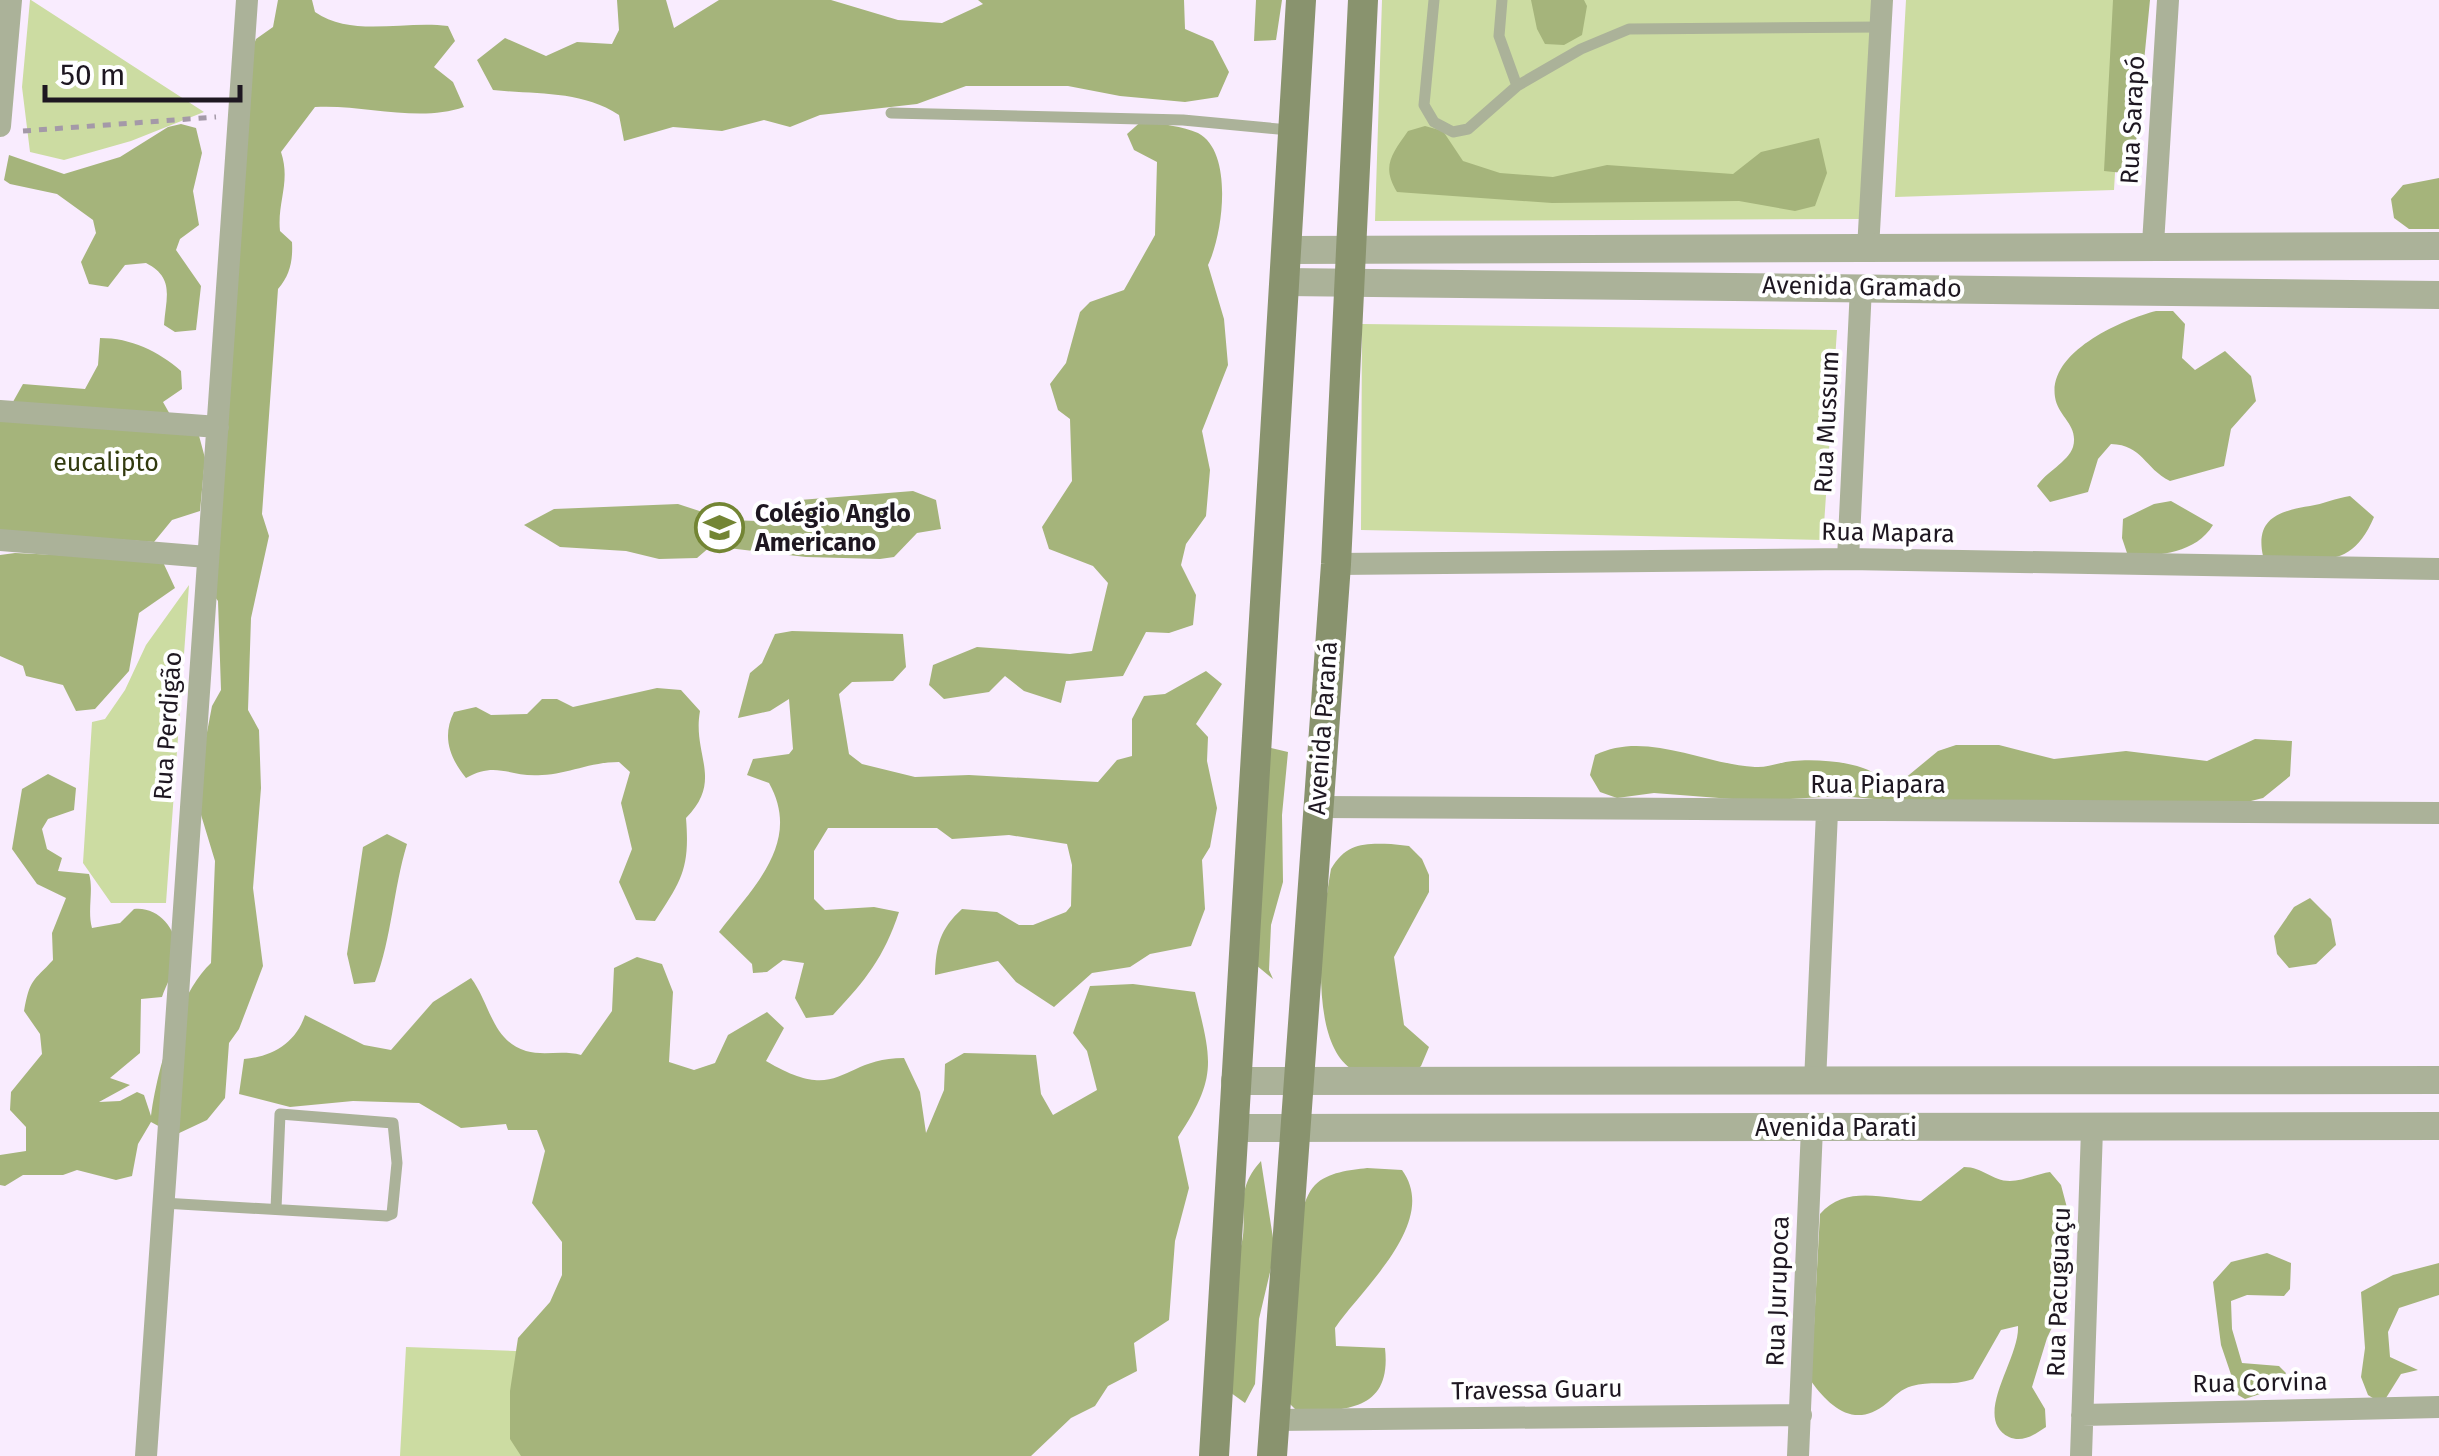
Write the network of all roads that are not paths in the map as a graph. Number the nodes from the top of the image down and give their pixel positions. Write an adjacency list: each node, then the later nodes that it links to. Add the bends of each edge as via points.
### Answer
1 (10, 0): 12 (street)
2 (248, 0): 24 (street, Rua Perdigão)
3 (1301, 0): 13 (main road)
4 (1363, 0): 18 (main road, Avenida Paraná)
5 (1434, 0): 10 (lane, via 1424,104 1434,122 1453,132 1468,130)
6 (1502, 0): 10 (lane, via 1499,36)
7 (1882, 0): 9 (street)
8 (2168, 0): 14 (street, Rua Sarapó)
9 (1881, 26): 10 (lane, via 1629,29 1581,48); 16 (street)
10 (1518, 86)
11 (891, 113): 13 (lane, via 1183,120)
12 (9, 129)
13 (1293, 130): 17 (main road)
14 (2153, 244): 15 (street, Avenida Gramado); 16 (street, Avenida Gramado)
15 (2439, 246)
16 (1868, 248): 18 (street, Avenida Gramado)
17 (1287, 250): 18 (street, Avenida Gramado); 19 (main road)
18 (1349, 250): 20 (main road, Avenida Paraná)
19 (1284, 282): 20 (street, Avenida Gramado); 33 (main road)
20 (1349, 282): 21 (street, Avenida Gramado); 28 (main road, Avenida Paraná)
21 (1861, 287): 22 (street, Avenida Gramado); 27 (street, Rua Mussum)
22 (2439, 295)
23 (0, 411): 24 (street)
24 (218, 427): 26 (street, Rua Perdigão)
25 (0, 540): 26 (street)
26 (207, 556): 42 (street, Rua Perdigão)
27 (1848, 559): 28 (street, Rua Mapara); 29 (street, Rua Mapara)
28 (1336, 564): 30 (main road, Avenida Paraná)
29 (2439, 569)
30 (1316, 806): 31 (street, Rua Piapara); 36 (main road, Avenida Paraná)
31 (1827, 812): 32 (street, Rua Piapara); 35 (street)
32 (2439, 812)
33 (1235, 1080): 36 (street, Avenida Parati); 38 (main road)
34 (2439, 1080): 35 (street, Avenida Parati)
35 (1816, 1082): 36 (street, Avenida Parati)
36 (1297, 1083): 40 (main road, Avenida Paraná)
37 (2439, 1126): 41 (street, Avenida Parati)
38 (1233, 1128): 40 (street, Avenida Parati); 49 (main road)
39 (1812, 1128): 40 (street, Avenida Parati); 41 (street, Avenida Parati); 45 (street, Rua Jurupoca)
40 (1292, 1129): 47 (main road, Avenida Paraná)
41 (2092, 1129): 46 (street, Rua Pacuguaçu)
42 (163, 1203): 43 (lane); 48 (street, Rua Perdigão)
43 (276, 1209): 43 (lane, via 392,1214 393,1123 280,1114)
44 (2439, 1406): 46 (street, Rua Corvina)
45 (1801, 1415): 47 (street, Travessa Guaru); 51 (street, Rua Jurupoca)
46 (2082, 1415): 52 (street, Rua Pacuguaçu)
47 (1274, 1420): 50 (main road, Avenida Paraná)
48 (146, 1456)
49 (1214, 1456)
50 (1272, 1456)
51 (1798, 1456)
52 (2081, 1456)

